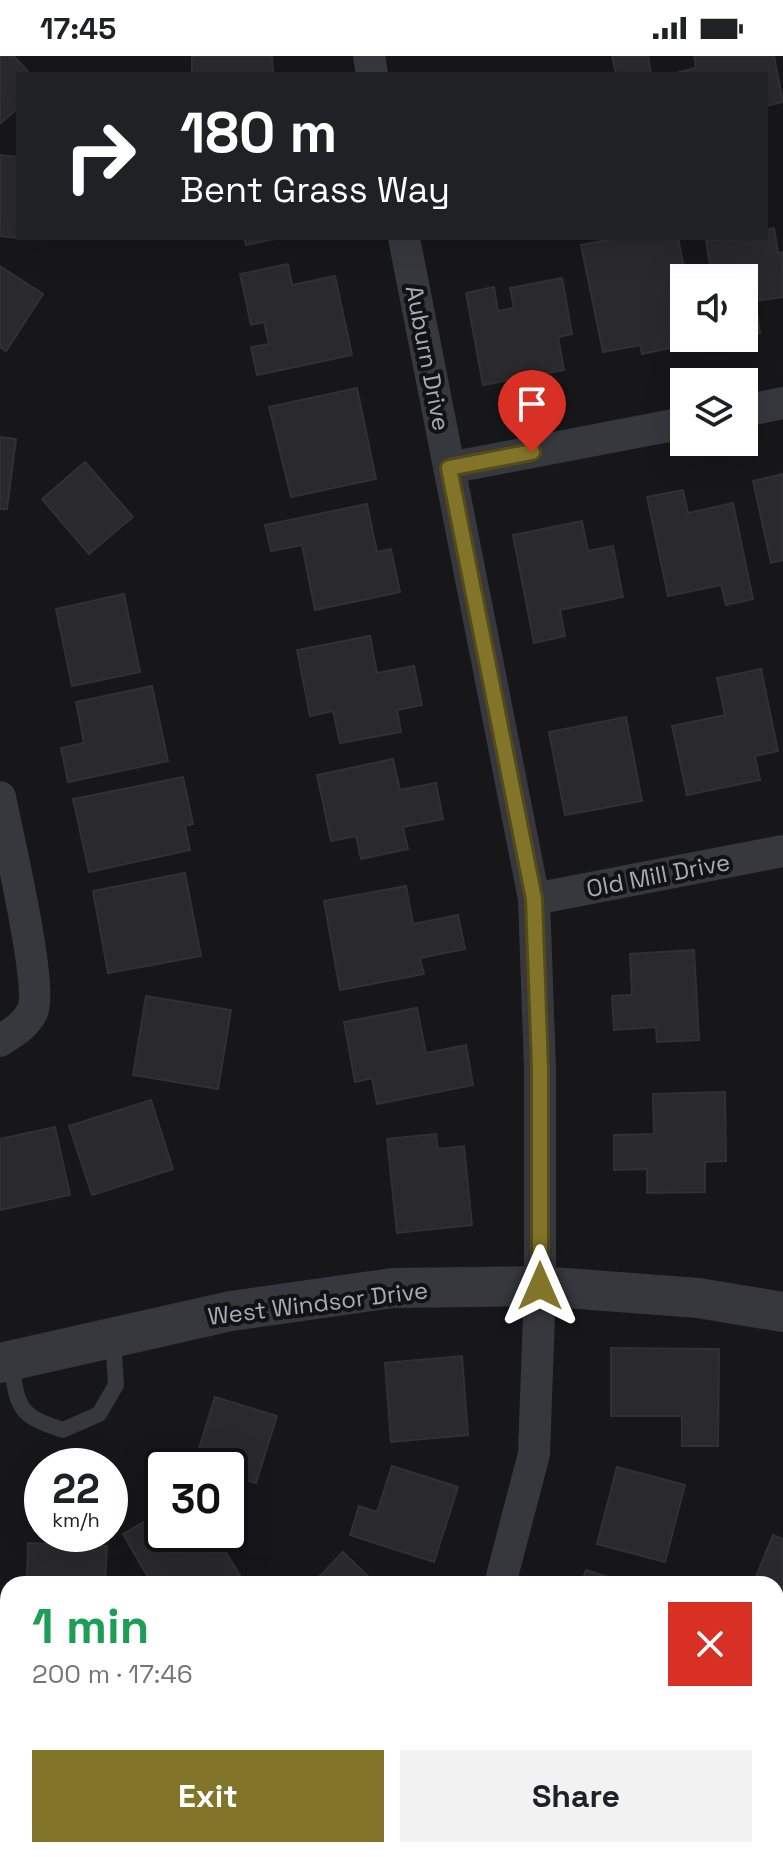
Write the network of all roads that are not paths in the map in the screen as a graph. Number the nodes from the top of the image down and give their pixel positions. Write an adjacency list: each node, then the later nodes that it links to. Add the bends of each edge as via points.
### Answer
1 (404, 240): 5 (street, Auburn Drive)
2 (783, 403): 3 (street)
3 (758, 408)
4 (670, 426): 5 (street)
5 (449, 468): 8 (street, Auburn Drive)
6 (0, 797): 9 (street, via 33,967 33,1010)
7 (783, 851): 8 (street, Old Mill Drive)
8 (534, 899): 10 (street, Auburn Drive)
9 (10, 1035)
10 (540, 1286): 11 (street, West Windsor Drive, via 698,1298); 12 (street, West Windsor Drive, via 393,1288 231,1311); 14 (street, Auburn Drive, via 534,1454)
11 (783, 1312)
12 (112, 1336): 13 (street, West Windsor Drive); 13 (lane, via 116,1385 99,1414 63,1430 34,1421 17,1402)
13 (5, 1361)
14 (502, 1576)

